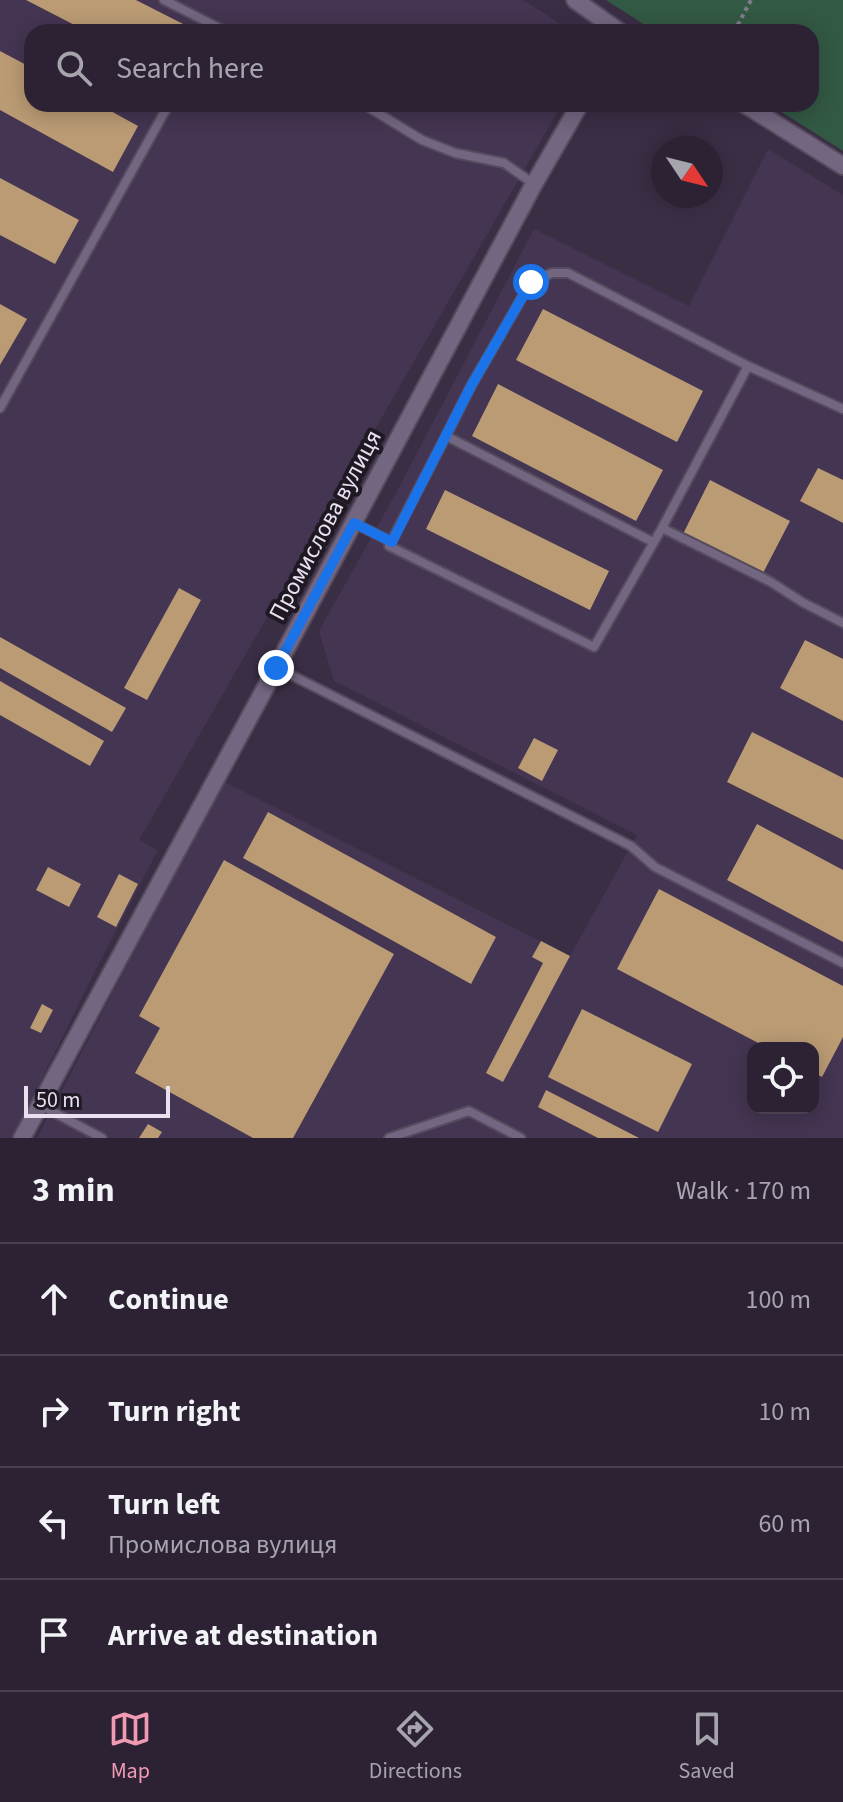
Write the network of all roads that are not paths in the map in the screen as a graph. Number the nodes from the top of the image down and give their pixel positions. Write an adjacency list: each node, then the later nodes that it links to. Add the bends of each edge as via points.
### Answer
1 (164, 0): 3 (lane)
2 (575, 0): 4 (street)
3 (204, 24)
4 (609, 24)
5 (165, 112): 12 (lane)
6 (376, 112): 10 (lane, via 422,140 504,163)
7 (575, 112): 10 (street, Промислова вулиця)
8 (757, 112): 9 (street)
9 (843, 166)
10 (534, 184): 15 (street, Промислова вулиця)
11 (748, 366): 13 (lane); 14 (lane, via 568,273 552,273 531,282); 16 (lane)
12 (0, 408)
13 (843, 409)
14 (446, 436): 17 (lane); 18 (lane)
15 (354, 523): 17 (lane); 20 (street, Промислова вулиця)
16 (662, 528): 18 (lane); 19 (lane)
17 (392, 542): 18 (lane, via 389,546 594,647)
18 (653, 542)
19 (843, 623)
20 (276, 668): 21 (lane, via 631,846 655,867); 22 (street, Промислова вулиця)
21 (843, 963)
22 (40, 1105): 23 (street, Промислова вулиця); 24 (lane)
23 (22, 1138)
24 (102, 1138)
25 (389, 1138): 26 (lane, via 469,1111)
26 (521, 1138)

